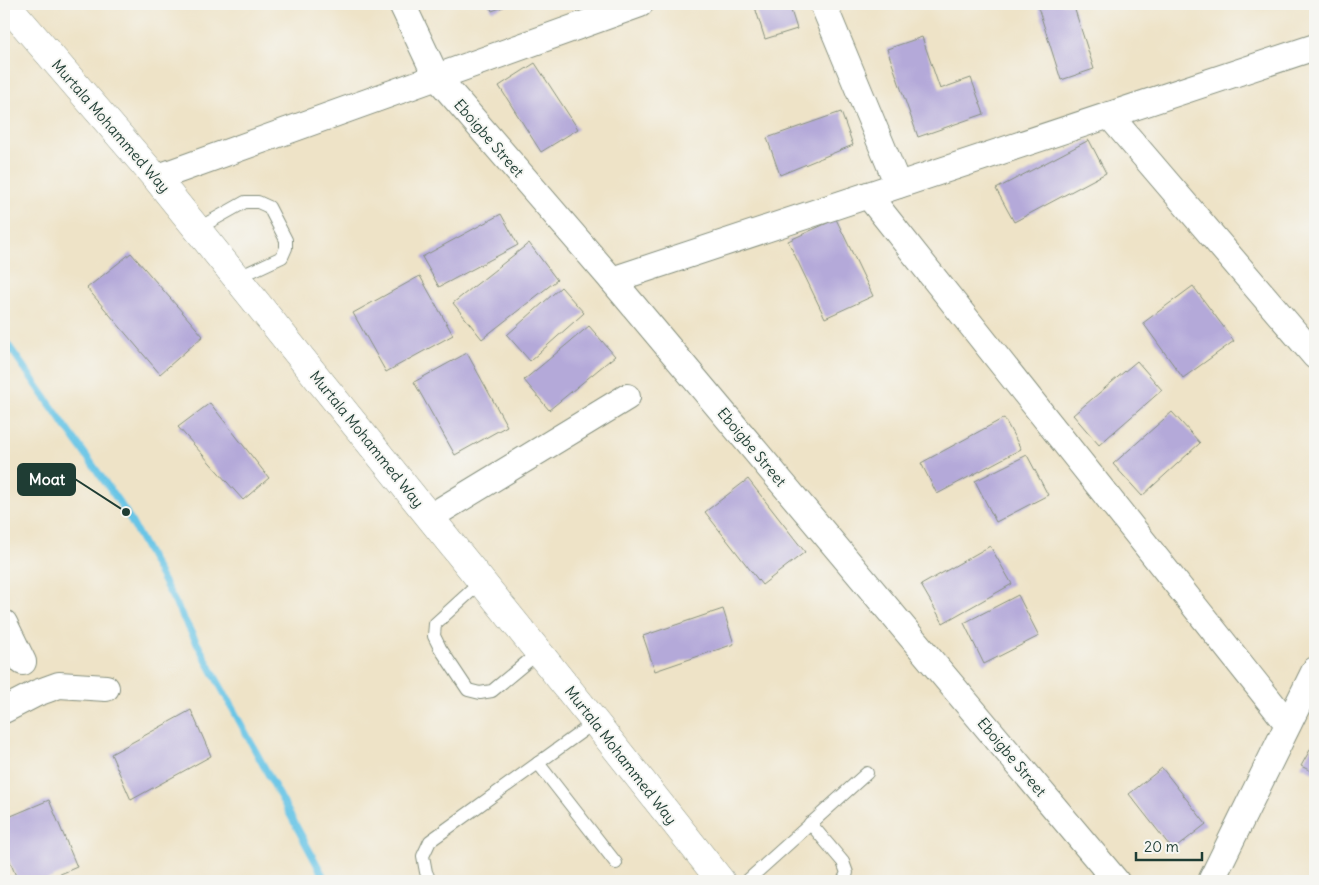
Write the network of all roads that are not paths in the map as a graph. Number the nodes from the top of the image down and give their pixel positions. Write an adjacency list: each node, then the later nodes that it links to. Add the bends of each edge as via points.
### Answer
1 (6, 4): 8 (street, Murtala Mohammed Way)
2 (402, 4): 6 (street, Eboigbe Street)
3 (640, 4): 6 (street)
4 (823, 4): 9 (street)
5 (1315, 47): 7 (street)
6 (436, 76): 8 (street); 13 (street, Eboigbe Street)
7 (1110, 115): 9 (street); 14 (street)
8 (156, 178): 11 (street, Murtala Mohammed Way)
9 (898, 186): 10 (street)
10 (868, 195): 13 (street); 25 (street)
11 (197, 229): 12 (street, Murtala Mohammed Way); 12 (lane, via 245,202 258,202 269,207 286,240 286,248 282,256)
12 (237, 278): 16 (street, Murtala Mohammed Way)
13 (612, 280): 34 (street, Eboigbe Street)
14 (1315, 356)
15 (628, 397): 16 (street)
16 (430, 517): 17 (street, Murtala Mohammed Way)
17 (482, 581): 19 (street, Murtala Mohammed Way); 19 (lane, via 435,624 434,636 468,690 492,691)
18 (4, 624): 20 (street)
19 (539, 652): 24 (street, Murtala Mohammed Way)
20 (23, 662)
21 (1315, 670): 25 (street)
22 (106, 688): 23 (street, via 59,686 36,693)
23 (4, 710)
24 (595, 722): 26 (lane); 31 (street, Murtala Mohammed Way)
25 (1288, 724): 35 (street)
26 (538, 763): 29 (lane); 30 (lane, via 430,841 423,856)
27 (866, 773): 28 (lane)
28 (810, 824): 32 (lane); 33 (lane, via 843,862 847,873)
29 (616, 863)
30 (430, 881)
31 (721, 881)
32 (747, 881)
33 (843, 881)
34 (1116, 881)
35 (1211, 881)

